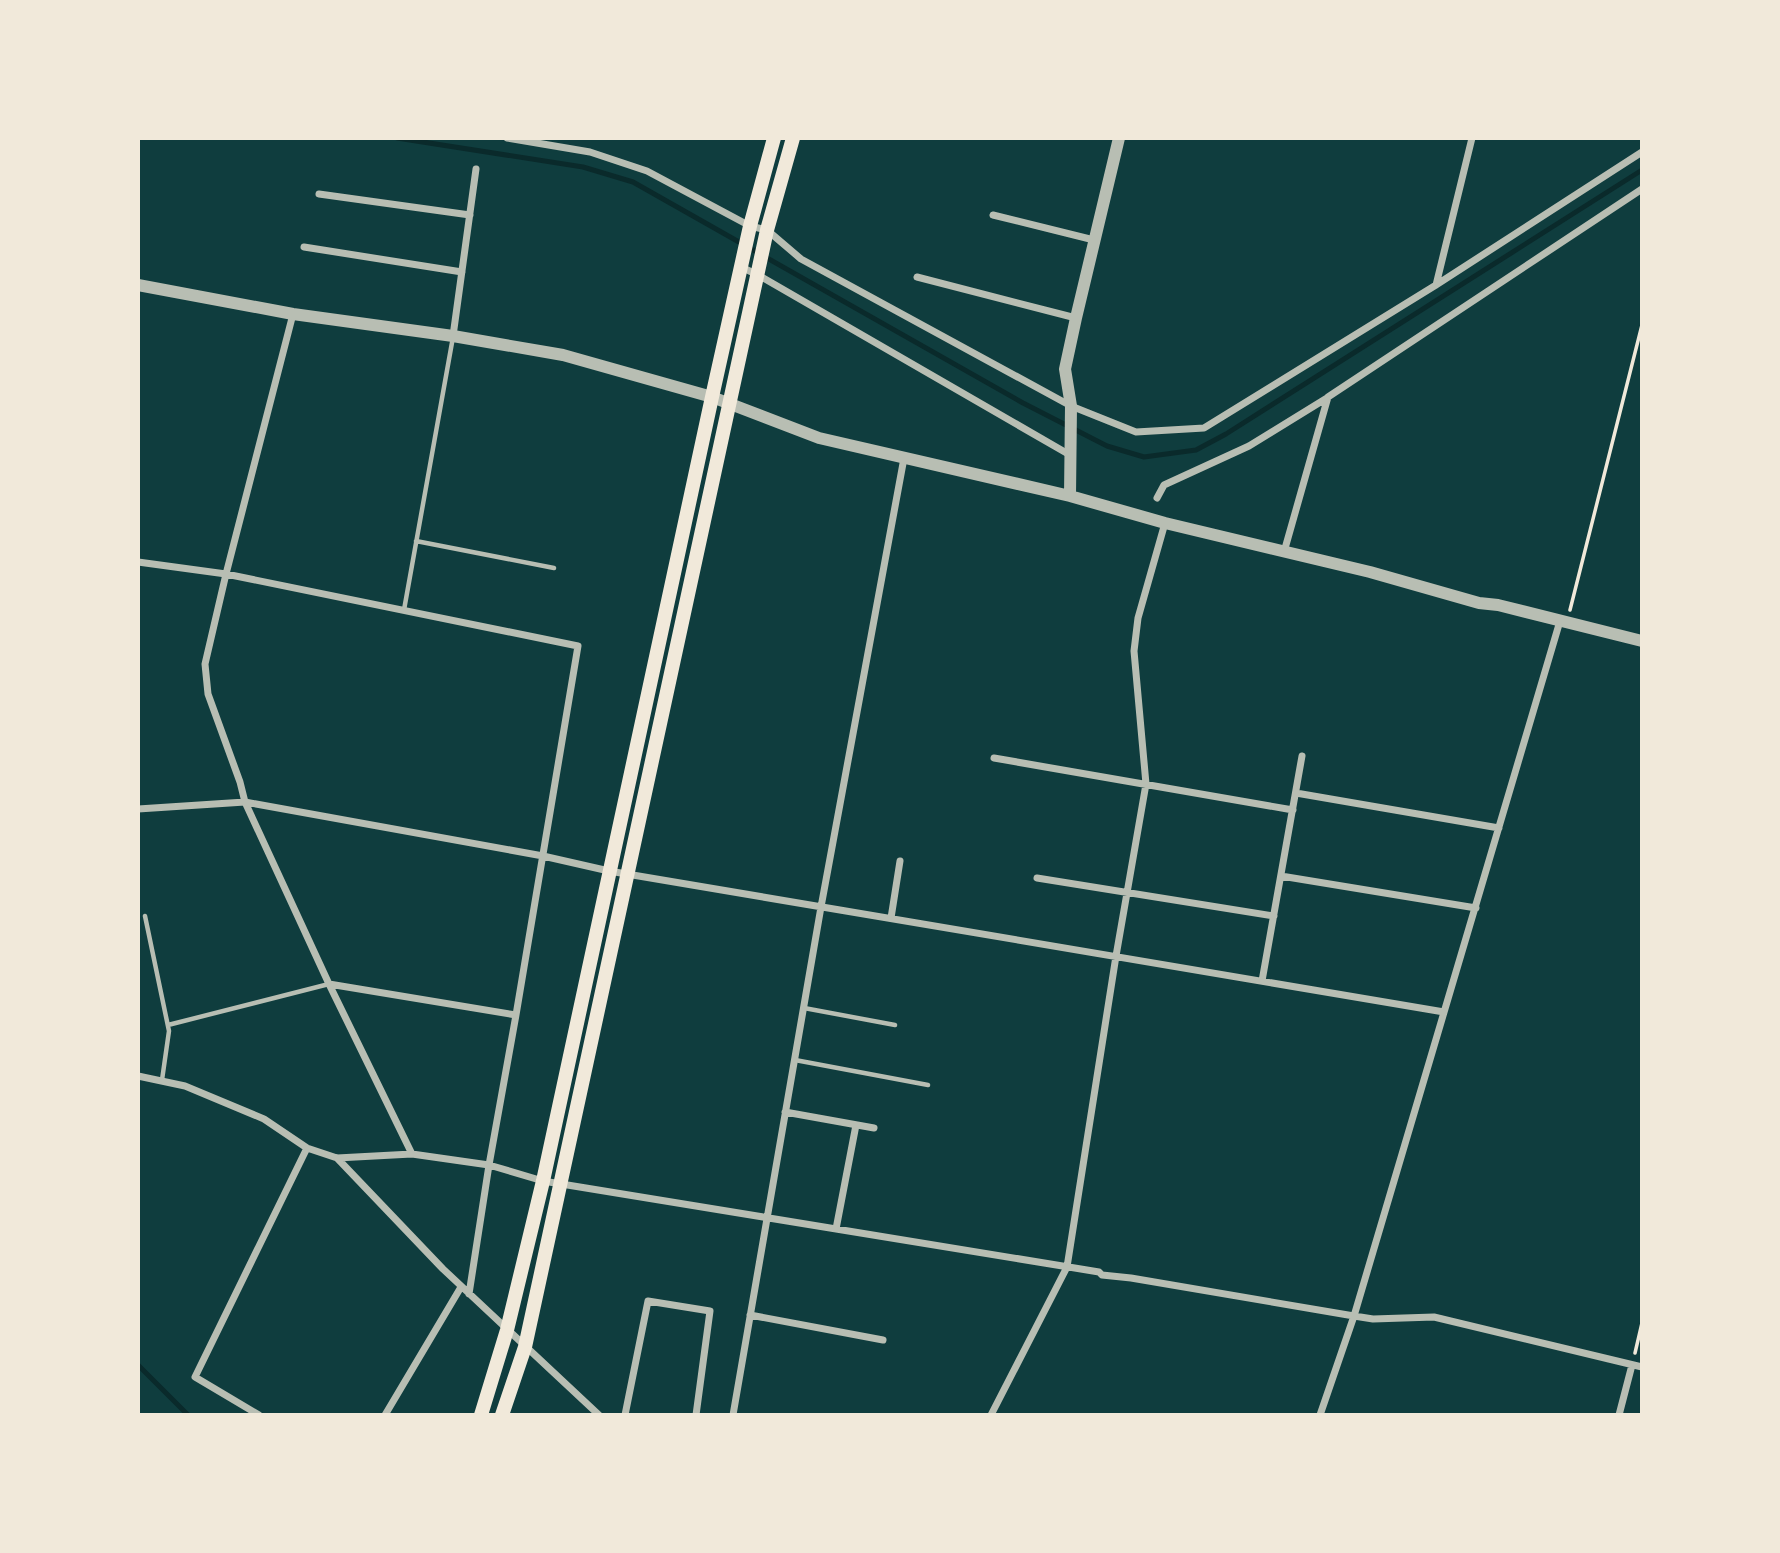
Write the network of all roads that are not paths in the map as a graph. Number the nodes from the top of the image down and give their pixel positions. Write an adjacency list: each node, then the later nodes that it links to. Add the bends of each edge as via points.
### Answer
1 (507, 138): 13 (street, via 590,152 647,171)
2 (774, 138): 13 (main road)
3 (793, 138): 12 (main road)
4 (1119, 138): 14 (street)
5 (1472, 138): 21 (street)
6 (1642, 152): 21 (street)
7 (476, 169): 10 (street)
8 (1642, 189): 26 (street)
9 (319, 194): 10 (street)
10 (470, 215): 18 (street)
11 (993, 215): 14 (street)
12 (767, 230): 13 (street); 17 (main road); 28 (street, via 801,259)
13 (749, 231): 16 (main road)
14 (1094, 240): 23 (street)
15 (304, 247): 18 (street)
16 (742, 260): 17 (street); 25 (main road)
17 (759, 269): 27 (main road); 29 (street)
18 (462, 272): 24 (street)
19 (918, 277): 23 (street)
20 (138, 285): 22 (street)
21 (1436, 285): 28 (street, via 1204,428 1136,432)
22 (293, 314): 24 (street); 38 (street)
23 (1076, 318): 28 (street, via 1065,369)
24 (453, 336): 25 (street, via 563,355); 34 (lane)
25 (712, 397): 27 (street); 52 (main road)
26 (1328, 397): 32 (street, via 1249,446 1164,485); 35 (street)
27 (729, 403): 30 (street, via 819,438); 53 (main road)
28 (1071, 412): 29 (street)
29 (1071, 455): 31 (street)
30 (904, 458): 31 (street); 57 (street)
31 (1070, 496): 33 (street)
32 (1157, 498)
33 (1165, 523): 35 (street); 44 (street, via 1138,618 1135,651)
34 (416, 541): 37 (lane); 39 (lane)
35 (1284, 552): 40 (street)
36 (138, 562): 38 (street)
37 (554, 568)
38 (226, 574): 39 (street); 46 (street, via 205,664 208,694)
39 (404, 610): 50 (street, via 578,646)
40 (1564, 622): 41 (street); 49 (street)
41 (1642, 641)
42 (1302, 757): 45 (street)
43 (994, 758): 44 (street)
44 (1146, 784): 48 (street); 56 (street)
45 (1296, 793): 48 (street); 49 (street)
46 (245, 802): 47 (street); 50 (street); 64 (street)
47 (138, 809)
48 (1293, 810): 54 (street)
49 (1499, 828): 58 (street)
50 (543, 856): 52 (street); 67 (street)
51 (900, 861): 61 (street)
52 (609, 871): 53 (street); 81 (main road)
53 (627, 874): 57 (street); 82 (main road)
54 (1281, 876): 58 (street); 60 (street)
55 (1037, 878): 56 (street)
56 (1128, 893): 60 (street); 62 (street)
57 (821, 907): 61 (street); 65 (street)
58 (1476, 908): 66 (street)
59 (145, 916): 68 (lane)
60 (1274, 916): 63 (street)
61 (891, 918): 62 (street)
62 (1116, 956): 63 (street); 85 (street)
63 (1262, 981): 66 (street)
64 (329, 984): 67 (street); 68 (lane); 78 (street)
65 (804, 1008): 69 (lane); 70 (street)
66 (1444, 1012): 89 (street)
67 (516, 1015): 80 (street)
68 (168, 1025): 72 (lane)
69 (895, 1025)
70 (794, 1060): 73 (lane); 74 (street)
71 (138, 1076): 72 (street)
72 (162, 1081): 77 (street, via 186,1086 264,1119)
73 (928, 1085)
74 (785, 1112): 75 (street); 83 (street)
75 (856, 1125): 76 (street); 84 (street)
76 (874, 1128)
77 (307, 1148): 79 (street); 95 (street, via 195,1377)
78 (412, 1154): 79 (street); 80 (street)
79 (337, 1158): 86 (street)
80 (489, 1165): 81 (street); 87 (street)
81 (543, 1181): 82 (street); 90 (main road)
82 (561, 1184): 83 (street); 92 (main road)
83 (766, 1217): 84 (street); 88 (street)
84 (836, 1229): 85 (street)
85 (1067, 1267): 89 (street); 103 (street)
86 (461, 1287): 87 (street); 96 (street)
87 (468, 1294): 90 (street)
88 (750, 1315): 91 (street); 102 (street)
89 (1354, 1316): 93 (street, via 1434,1317); 104 (street)
90 (507, 1330): 92 (street); 97 (main road)
91 (883, 1340)
92 (525, 1347): 98 (main road); 99 (street)
93 (1632, 1365): 94 (street); 105 (street)
94 (1642, 1367)
95 (259, 1415)
96 (385, 1415)
97 (481, 1415)
98 (502, 1415)
99 (599, 1415)
100 (625, 1415): 101 (street, via 648,1301 710,1311)
101 (696, 1415)
102 (733, 1415)
103 (991, 1415)
104 (1320, 1415)
105 (1619, 1415)

